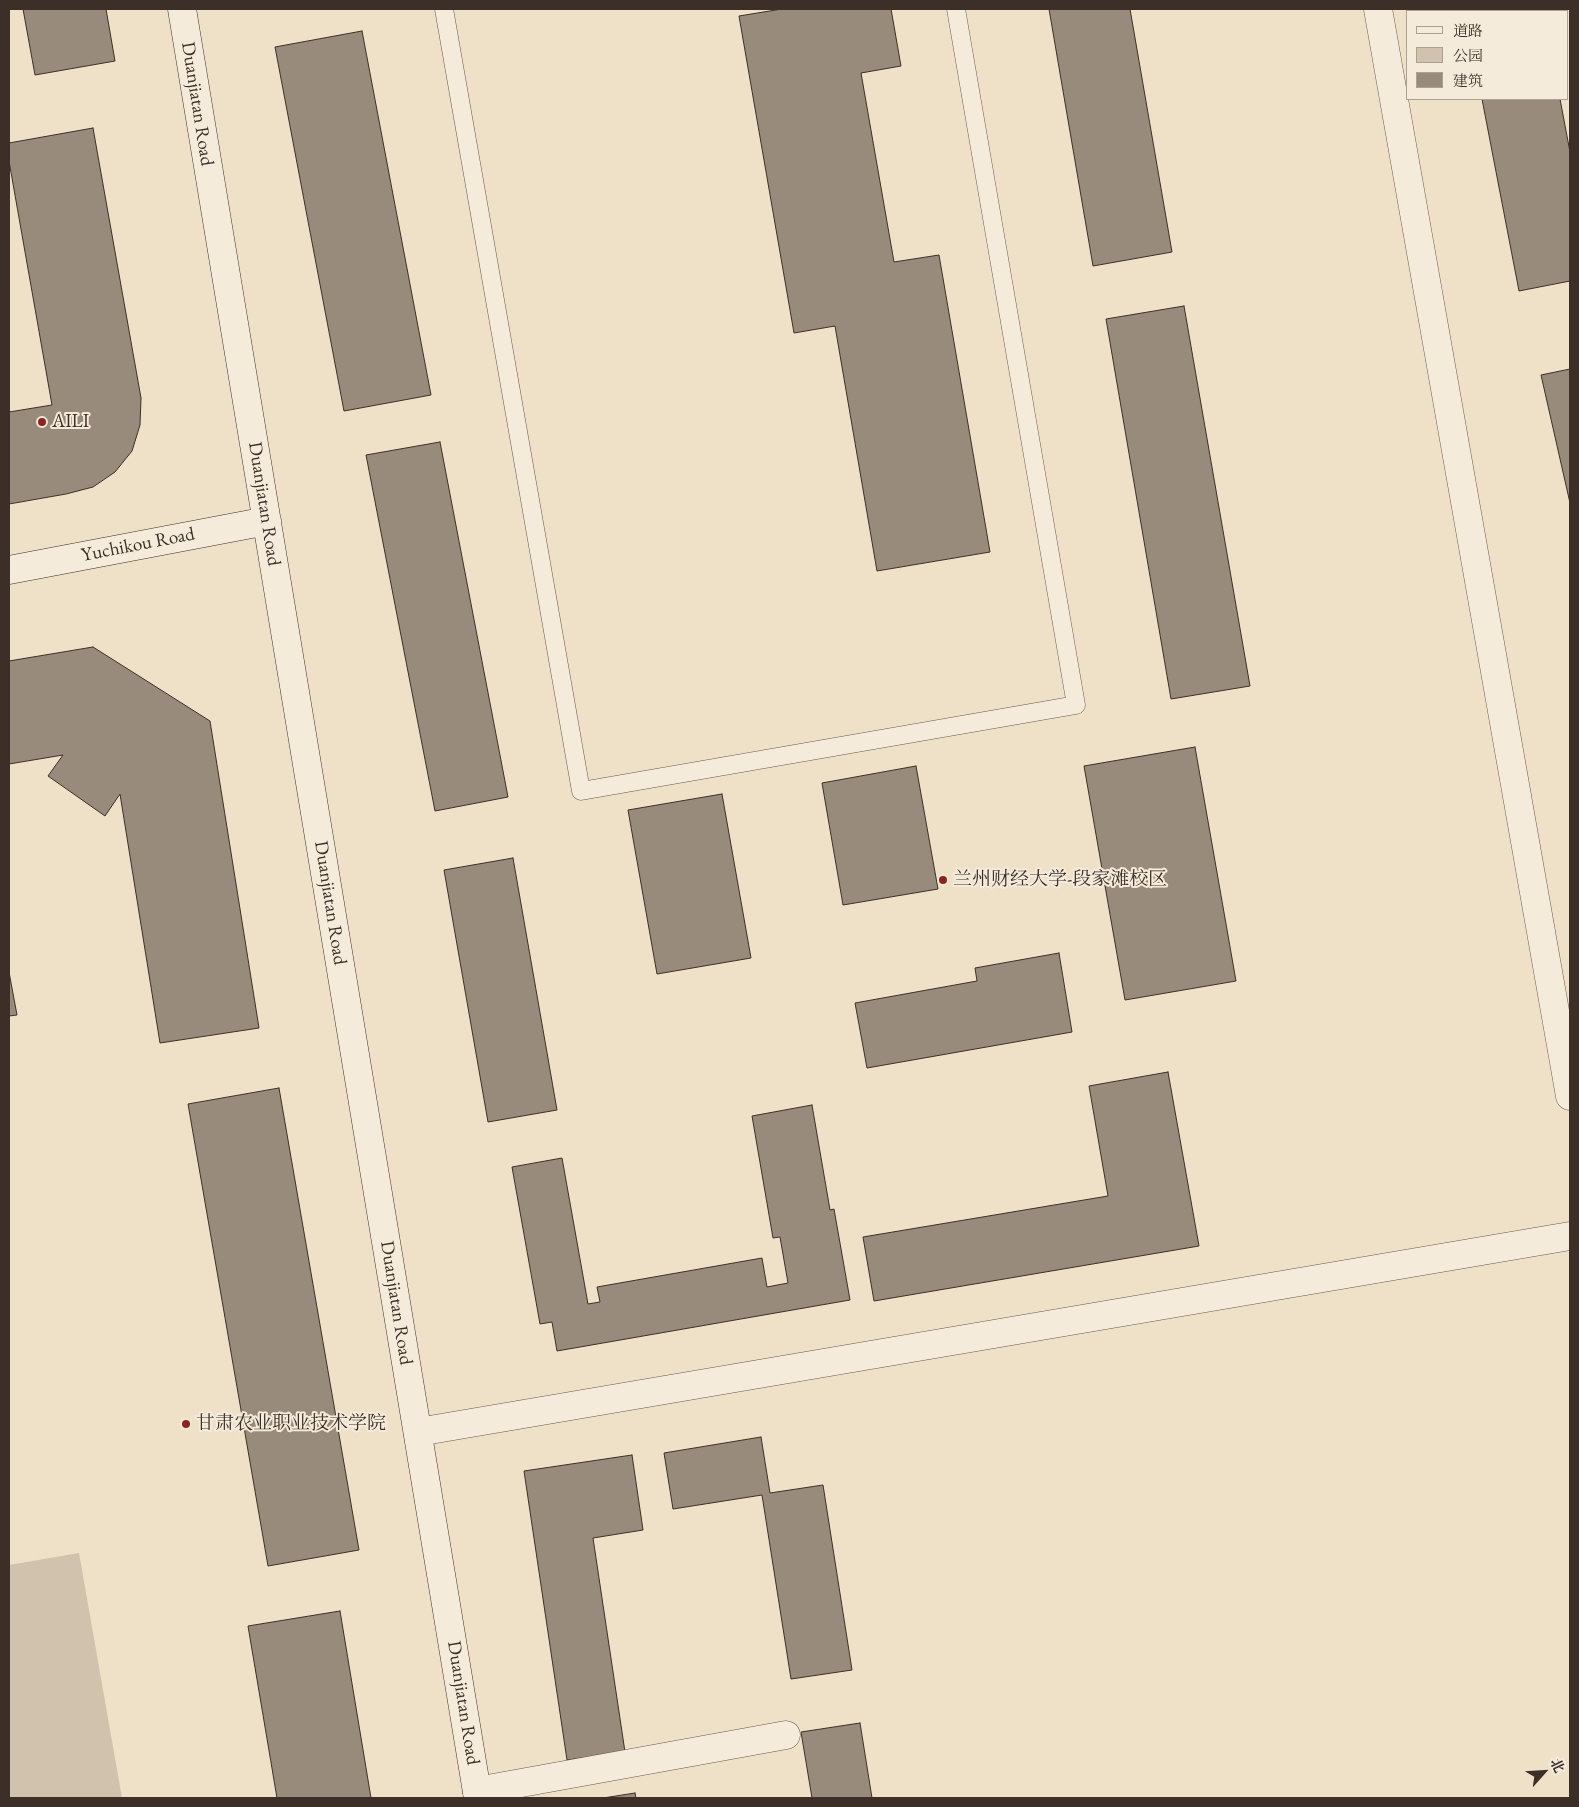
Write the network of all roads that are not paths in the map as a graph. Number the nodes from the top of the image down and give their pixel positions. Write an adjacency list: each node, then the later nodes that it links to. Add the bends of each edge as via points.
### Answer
1 (182, 9): 5 (street, Duanjiatan Road)
2 (444, 9): 3 (lane, via 581,791 1076,705)
3 (956, 9)
4 (1378, 9): 7 (street)
5 (266, 521): 6 (street, Yuchikou Road); 9 (street, Duanjiatan Road)
6 (9, 570)
7 (1570, 1096)
8 (1570, 1236): 9 (street)
9 (418, 1432): 11 (street, Duanjiatan Road)
10 (786, 1735): 11 (street)
11 (478, 1794)

